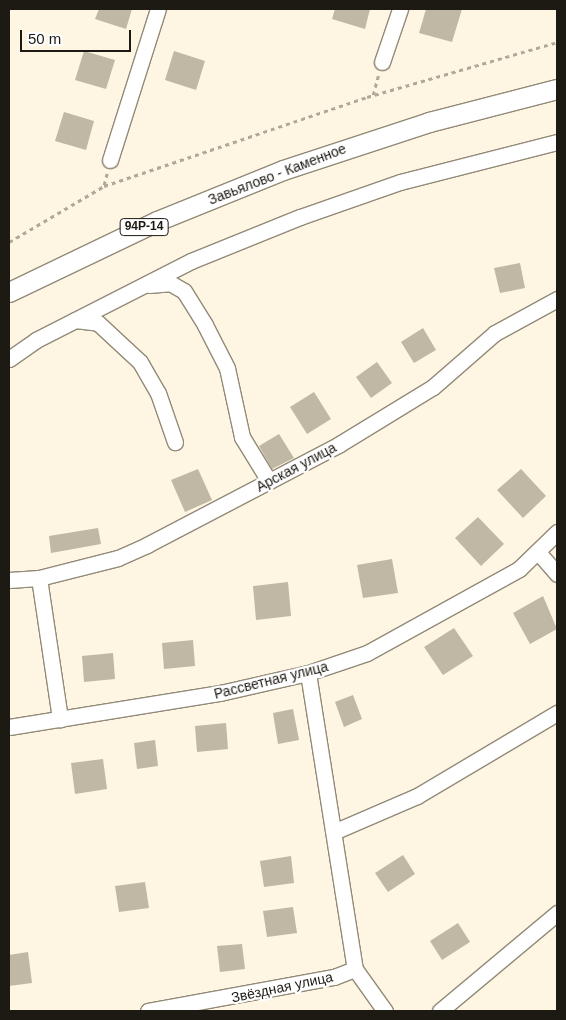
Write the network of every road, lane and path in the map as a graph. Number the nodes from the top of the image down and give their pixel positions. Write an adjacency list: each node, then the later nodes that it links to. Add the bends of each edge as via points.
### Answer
1 (158, 9): 8 (street)
2 (400, 9): 4 (street)
3 (557, 42): 6 (path)
4 (382, 62): 6 (path)
5 (557, 88): 11 (main road, Завьялово - Каменное / 94Р-14, via 429,122 283,170 157,221)
6 (373, 96): 9 (path, via 104,186)
7 (557, 142): 10 (street, via 400,182 191,261)
8 (110, 160)
9 (9, 242)
10 (143, 286): 13 (street); 16 (street, via 170,283 184,291 227,368 242,437)
11 (9, 292)
12 (557, 299): 16 (street, Арская улица, via 495,333 433,387 338,445)
13 (75, 320): 14 (street); 15 (street, via 98,323 140,362 158,393)
14 (9, 359)
15 (175, 442)
16 (269, 481): 20 (street, Арская улица, via 118,558)
17 (557, 532): 18 (street, Рассветная улица)
18 (538, 552): 19 (street); 22 (street, Рассветная улица, via 520,569 367,653)
19 (557, 574)
20 (39, 578): 21 (street, Арская улица); 24 (street)
21 (9, 580)
22 (308, 673): 24 (street, Рассветная улица); 26 (street)
23 (557, 713): 26 (street, via 418,796)
24 (60, 719): 25 (street, Рассветная улица)
25 (9, 727)
26 (336, 831): 28 (street)
27 (557, 913): 31 (street)
28 (355, 969): 29 (street, Звёздная улица, via 334,977); 30 (street)
29 (148, 1011)
30 (385, 1011)
31 (440, 1011)

